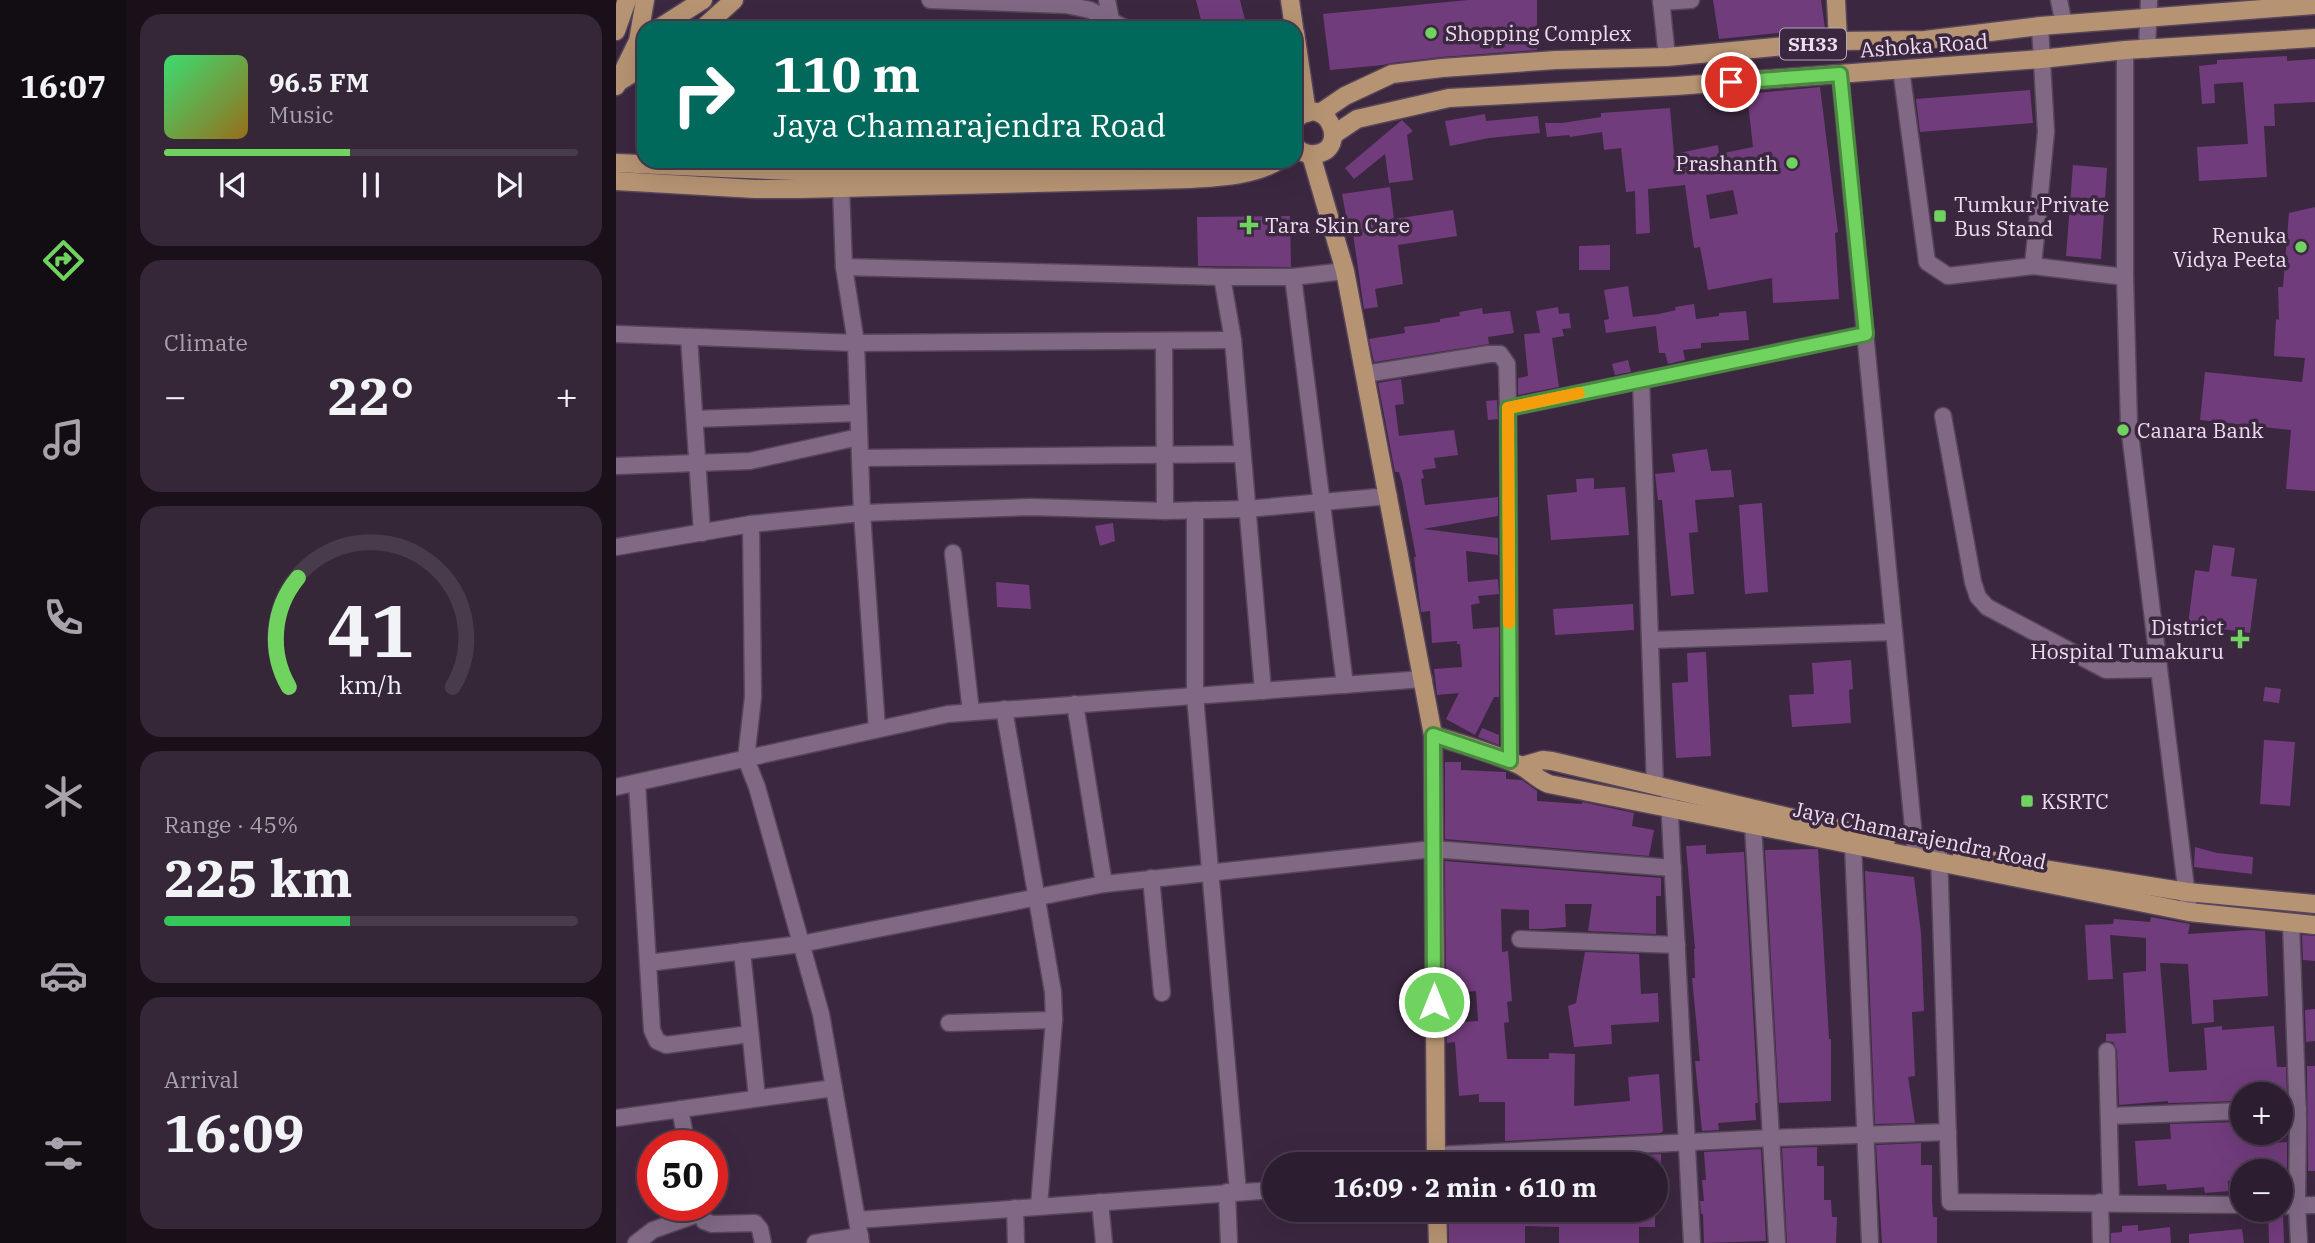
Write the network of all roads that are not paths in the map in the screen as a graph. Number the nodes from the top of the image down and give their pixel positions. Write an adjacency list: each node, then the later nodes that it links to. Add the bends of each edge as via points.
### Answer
1 (627, 0): 22 (main road)
2 (645, 0): 14 (main road)
3 (703, 0): 15 (main road)
4 (734, 0): 16 (main road)
5 (930, 0): 17 (street, via 1066,5)
6 (1107, 0): 18 (street)
7 (1290, 0): 19 (main road)
8 (1691, 0): 11 (street)
9 (1836, 0): 25 (main road)
10 (2059, 0): 20 (street)
11 (1661, 1): 30 (street)
12 (2315, 5): 13 (main road, Ashoka Road / SH33)
13 (2148, 9): 20 (main road, Ashoka Road / SH33); 28 (street)
14 (643, 21)
15 (670, 21)
16 (711, 21)
17 (1112, 21)
18 (1117, 21)
19 (1294, 21)
20 (2064, 25): 21 (main road, Ashoka Road / SH33)
21 (2040, 26): 25 (main road, Ashoka Road / SH33, via 1925,40); 31 (street)
22 (616, 31)
23 (2315, 38): 28 (main road, Ashoka Road)
24 (637, 41): 29 (main road)
25 (1838, 41): 30 (main road, Ashoka Road / SH33)
26 (637, 46): 35 (main road)
27 (2125, 50): 28 (main road, Ashoka Road); 31 (main road, Ashoka Road); 52 (street)
28 (2147, 50)
29 (616, 54)
30 (1667, 57): 36 (main road, Ashoka Road / SH33, via 1500,63 1392,74)
31 (2041, 59): 32 (main road, Ashoka Road); 47 (street, via 2046,132)
32 (1901, 69): 34 (main road, Ashoka Road); 47 (street, via 1927,262 1948,276)
33 (637, 70): 35 (main road)
34 (1840, 74): 37 (main road, Ashoka Road, via 1449,98 1357,119); 54 (street)
35 (616, 84)
36 (1302, 117): 37 (main road, via 1329,120)
37 (1333, 135): 38 (main road, Ashoka Road, via 1323,152)
38 (1302, 150)
39 (1302, 155): 49 (main road)
40 (616, 163): 41 (main road)
41 (637, 164)
42 (731, 168): 43 (main road, via 823,172)
43 (1103, 168)
44 (1260, 168): 46 (main road, via 1210,178)
45 (616, 181): 46 (main road, via 755,189)
46 (841, 188): 48 (street)
47 (2033, 266): 52 (street)
48 (844, 267): 50 (street); 58 (street)
49 (1345, 271): 51 (street); 59 (main road)
50 (1222, 277): 51 (street); 56 (street)
51 (1293, 277): 72 (street)
52 (2124, 277): 83 (street, via 2129,425)
53 (616, 334): 55 (street)
54 (1866, 334): 60 (street); 81 (street)
55 (690, 337): 58 (street); 64 (street)
56 (1233, 340): 57 (street); 66 (street)
57 (1164, 341): 58 (street); 67 (street)
58 (856, 343): 62 (street)
59 (1365, 374): 61 (street, via 1500,354 1507,364); 71 (main road)
60 (1641, 380): 61 (street); 82 (street)
61 (1508, 408): 94 (street)
62 (858, 413): 64 (street); 65 (street)
63 (1943, 416): 83 (street, via 1978,597 1987,607 2106,670)
64 (695, 419): 69 (street)
65 (859, 437): 68 (street); 69 (street, via 771,458)
66 (1242, 454): 67 (street); 73 (street)
67 (1166, 456): 68 (street); 75 (street)
68 (860, 458): 76 (street)
69 (698, 463): 70 (street); 78 (street)
70 (616, 466)
71 (1389, 496): 72 (street); 84 (main road)
72 (1323, 502): 73 (street); 85 (street)
73 (1247, 509): 74 (street); 86 (street)
74 (1195, 510): 75 (street); 87 (street)
75 (1165, 511): 76 (street, via 1031,507)
76 (862, 513): 77 (street); 91 (street)
77 (751, 524): 78 (street); 93 (street, via 753,697)
78 (702, 533): 79 (street)
79 (616, 547)
80 (953, 553): 90 (street)
81 (1894, 632): 82 (street); 101 (street)
82 (1650, 640): 97 (street)
83 (2159, 669): 107 (street)
84 (1424, 679): 85 (street); 92 (main road)
85 (1345, 685): 86 (street)
86 (1263, 691): 87 (street)
87 (1195, 696): 88 (street); 104 (street)
88 (1075, 704): 89 (street); 106 (street)
89 (1004, 709): 90 (street); 108 (street)
90 (971, 712): 91 (street)
91 (877, 729): 93 (street)
92 (1433, 735): 94 (main road, Jaya Chamarajendra Road); 100 (main road)
93 (746, 759): 96 (street); 114 (street)
94 (1516, 763): 97 (main road, Jaya Chamarajendra Road, via 1543,760); 97 (main road, Jaya Chamarajendra Road, via 1549,784)
95 (617, 782): 96 (street)
96 (637, 783): 117 (street)
97 (1664, 794): 98 (main road, Jaya Chamarajendra Road); 99 (main road, Jaya Chamarajendra Road); 103 (street)
98 (1753, 824): 99 (main road, Jaya Chamarajendra Road); 133 (street)
99 (1854, 838): 101 (main road, Jaya Chamarajendra Road); 132 (street)
100 (1433, 849): 103 (street); 104 (street); 135 (main road)
101 (1916, 853): 102 (main road, Jaya Chamarajendra Road)
102 (1939, 857): 107 (main road, Jaya Chamarajendra Road); 110 (main road, Jaya Chamarajendra Road); 131 (street)
103 (1673, 868): 115 (street)
104 (1211, 872): 105 (street); 138 (street)
105 (1152, 878): 106 (street); 118 (street)
106 (1104, 884): 108 (street)
107 (2187, 892): 109 (main road, Jaya Chamarajendra Road); 110 (street)
108 (1037, 898): 114 (street); 119 (street)
109 (2315, 904)
110 (2189, 912): 111 (main road, Jaya Chamarajendra Road)
111 (2291, 923): 112 (main road, Jaya Chamarajendra Road); 128 (street)
112 (2315, 925)
113 (1520, 939): 115 (street)
114 (801, 944): 116 (street); 123 (street, via 821,1014)
115 (1677, 944): 134 (street)
116 (742, 951): 117 (street); 121 (street)
117 (648, 962): 121 (street, via 652,1030 657,1041 666,1045)
118 (1162, 993)
119 (1054, 1020): 120 (street); 143 (street)
120 (949, 1023)
121 (750, 1034): 124 (street)
122 (2107, 1051): 127 (street)
123 (834, 1088): 124 (street); 150 (street)
124 (757, 1098): 125 (street)
125 (680, 1109): 129 (street); 130 (street)
126 (2230, 1111): 127 (street)
127 (2109, 1115): 140 (street)
128 (2304, 1117): 145 (street)
129 (616, 1118)
130 (684, 1130)
131 (1948, 1132): 132 (street); 140 (street, via 1950,1202)
132 (1866, 1133): 133 (street); 160 (street)
133 (1771, 1138): 134 (street); 159 (street)
134 (1687, 1141): 136 (street); 158 (street)
135 (1436, 1152)
136 (1534, 1152)
137 (1262, 1191): 138 (street)
138 (1233, 1192): 139 (street); 156 (street)
139 (1100, 1202): 143 (street); 155 (street)
140 (2106, 1203): 141 (street); 161 (street)
141 (2230, 1205)
142 (2315, 1205): 145 (street)
143 (1039, 1206): 146 (street)
144 (2293, 1206): 145 (street)
145 (2297, 1206): 162 (street)
146 (1015, 1208): 150 (street); 154 (street)
147 (673, 1221): 151 (street)
148 (704, 1221): 152 (street, via 755,1223)
149 (1437, 1222): 157 (main road)
150 (860, 1233): 153 (street)
151 (636, 1243)
152 (763, 1243)
153 (815, 1243)
154 (1016, 1243)
155 (1104, 1243)
156 (1230, 1243)
157 (1438, 1243)
158 (1692, 1243)
159 (1777, 1243)
160 (1870, 1243)
161 (2101, 1243)
162 (2299, 1243)

